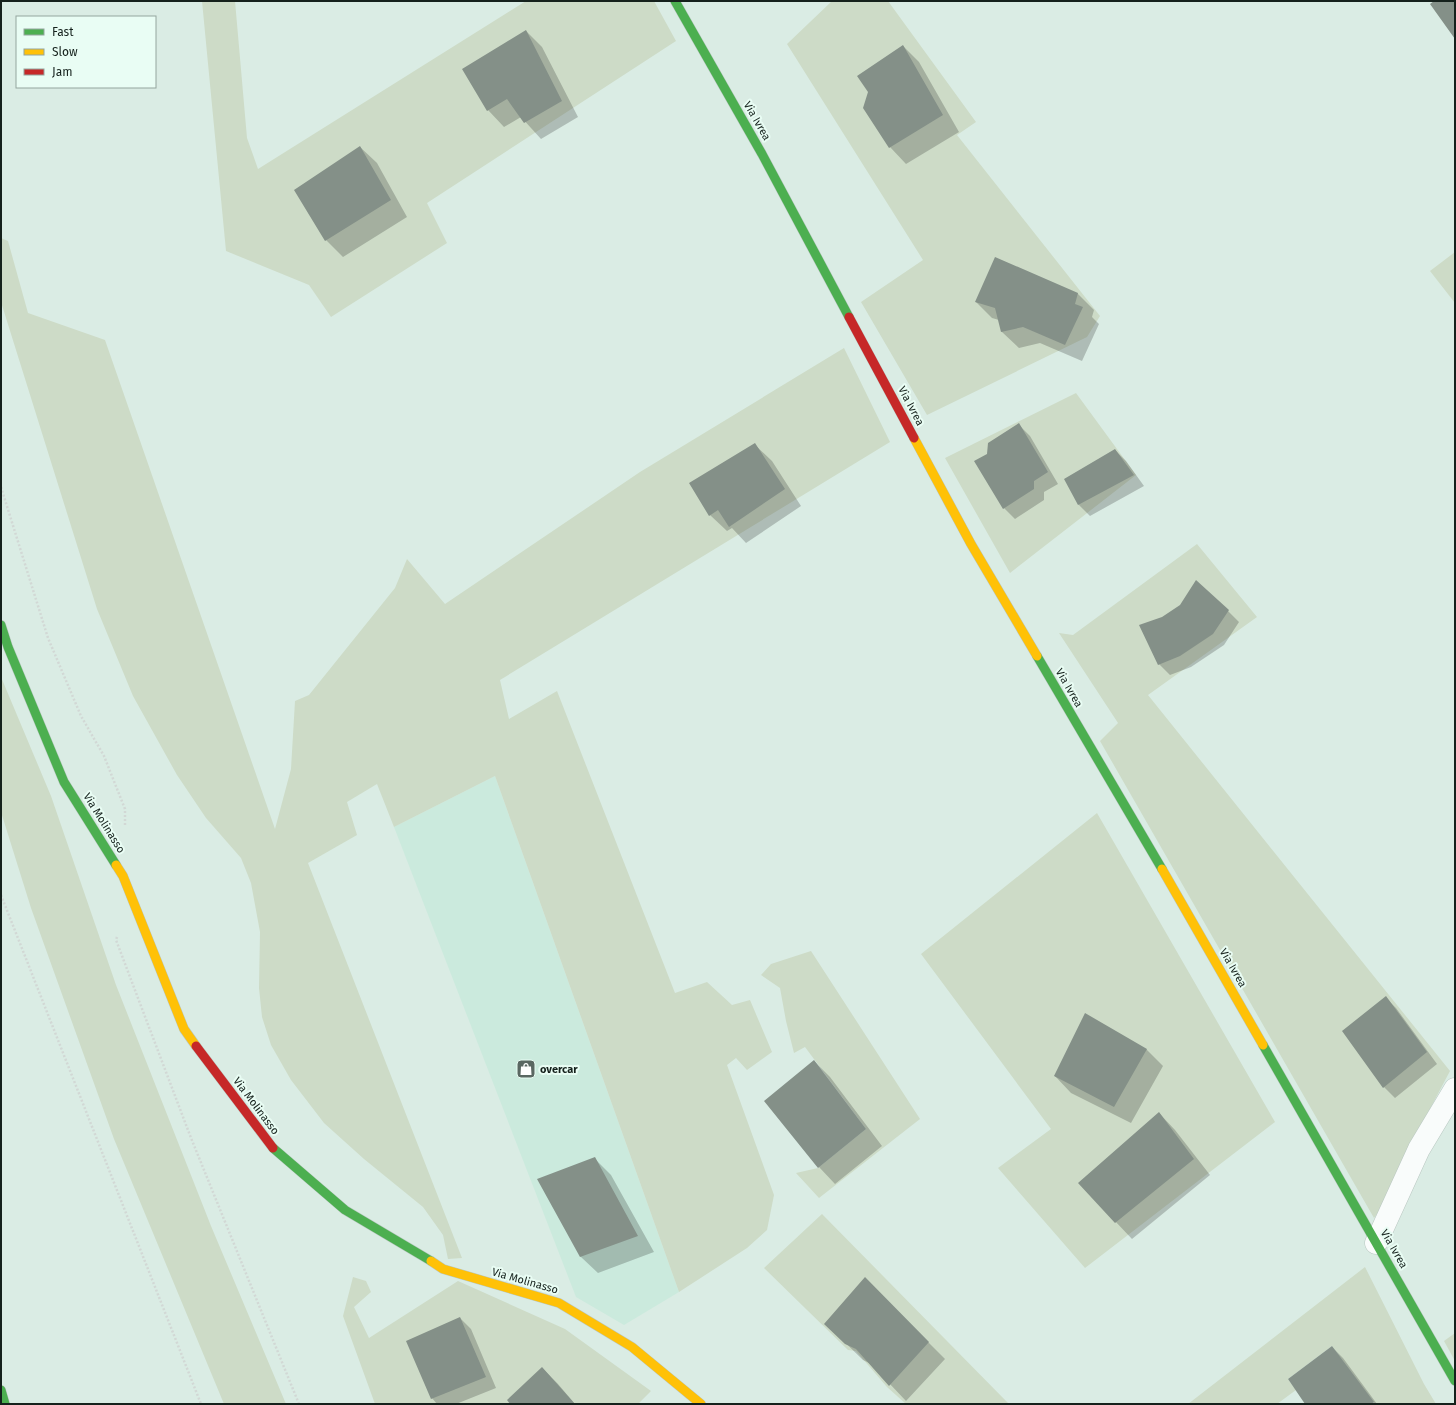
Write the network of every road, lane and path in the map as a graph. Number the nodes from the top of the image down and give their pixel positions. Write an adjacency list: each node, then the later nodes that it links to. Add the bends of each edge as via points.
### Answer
1 (675, 1): 5 (street, Via Ivrea, via 762,154 971,544 1189,915)
2 (1, 625): 10 (street, Via Molinasso, via 64,782 123,876 184,1029 271,1146 344,1210 443,1269 558,1303 632,1347)
3 (1, 895): 9 (path)
4 (1455, 1089): 5 (street, via 1419,1149)
5 (1376, 1243): 6 (street, Via Ivrea)
6 (1455, 1381)
7 (1, 1390): 8 (street)
8 (5, 1404)
9 (201, 1404)
10 (701, 1404)

